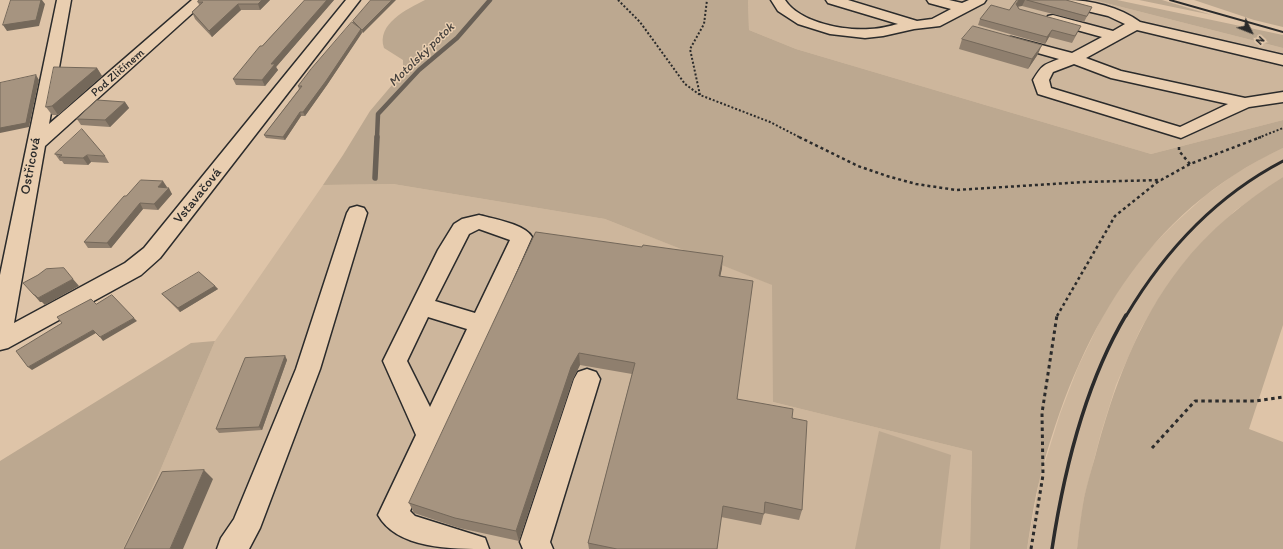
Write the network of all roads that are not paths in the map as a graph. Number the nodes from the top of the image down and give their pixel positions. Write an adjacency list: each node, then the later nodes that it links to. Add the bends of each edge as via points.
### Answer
1 (200, 0): 19 (street, Pod Zličínem)
2 (353, 0): 24 (street, Vstavačová, via 152,253 133,269)
3 (778, 0): 11 (street, via 780,7 792,16 837,32 866,34)
4 (833, 0): 11 (street)
5 (934, 0): 9 (street)
6 (979, 0): 9 (street)
7 (1071, 3): 12 (street, via 1127,18)
8 (63, 7): 19 (street, Ostřicová)
9 (963, 8): 11 (street, via 935,23)
10 (1036, 14): 13 (street)
11 (916, 24)
12 (1135, 25): 13 (street); 16 (street)
13 (1115, 36): 15 (street)
14 (998, 37): 15 (street)
15 (1074, 58): 18 (street, via 1117,75); 18 (street, via 1047,69 1040,80 1044,91 1181,133)
16 (1283, 60)
17 (1283, 97): 18 (street)
18 (1245, 103)
19 (35, 145): 23 (street, Ostřicová)
20 (357, 213): 27 (street, via 308,369 245,528)
21 (422, 306): 22 (street); 22 (street, via 461,229 479,222 510,231 522,237); 26 (street, via 395,361)
22 (482, 324): 26 (street)
23 (0, 332)
24 (0, 341)
25 (587, 379): 29 (street, via 535,542)
26 (430, 436): 28 (street, via 393,515 406,528)
27 (232, 549)
28 (474, 549)
29 (538, 549)

